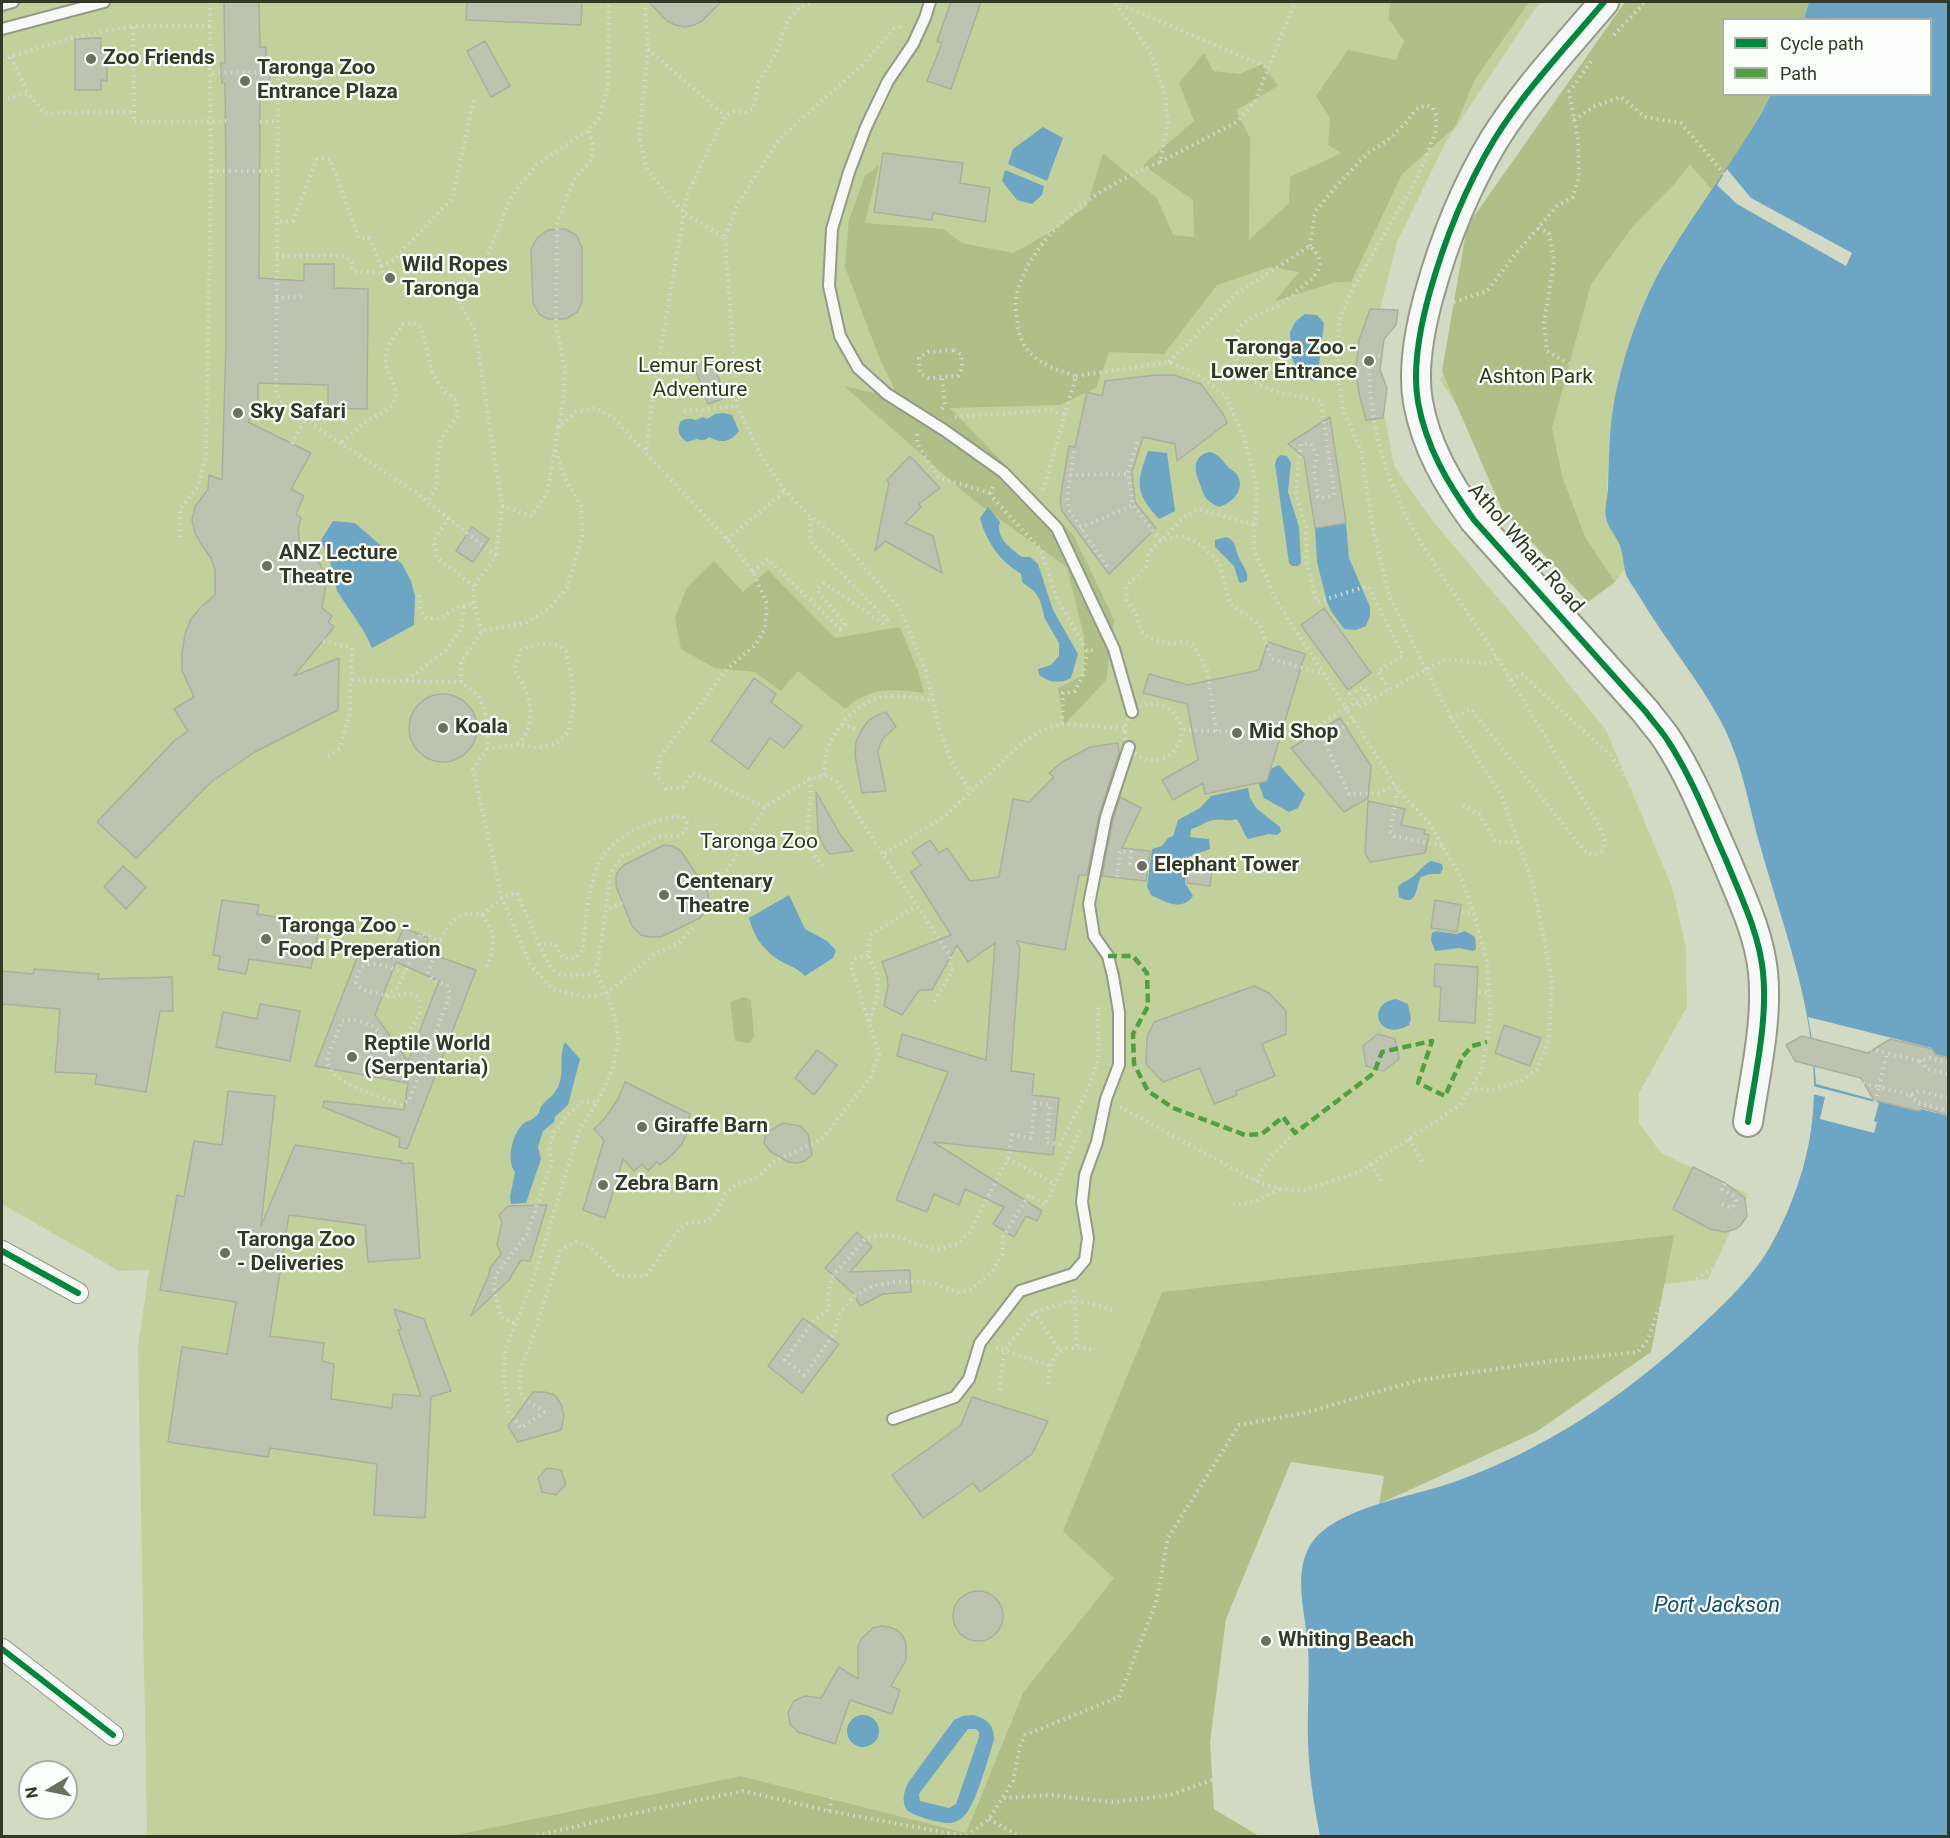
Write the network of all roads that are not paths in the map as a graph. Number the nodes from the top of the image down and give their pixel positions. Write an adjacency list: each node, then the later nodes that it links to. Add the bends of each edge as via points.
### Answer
1 (13, 2): 5 (lane)
2 (104, 2): 6 (lane)
3 (930, 2): 7 (lane, via 912,44 888,81 866,127 831,229 829,286 840,336 858,368 887,394 1003,472 1057,528 1114,649)
4 (1604, 2): 9 (main road, Athol Wharf Road, via 1526,96 1471,182 1451,227 1424,314 1416,368 1418,400 1437,463 1453,491 1474,520 1646,712 1668,741 1701,805 1748,913 1763,973 1764,1006)
5 (2, 5)
6 (2, 30)
7 (1132, 712)
8 (1129, 747): 12 (lane, via 1106,817 1089,903 1094,936 1108,956 1113,976 1119,1012 1119,1065 1084,1184 1086,1260 1073,1274 1020,1291 981,1343 969,1379 955,1397)
9 (1748, 1122)
10 (2, 1251): 11 (street)
11 (78, 1293)
12 (893, 1419)
13 (2, 1648): 14 (street)
14 (120, 1730)

